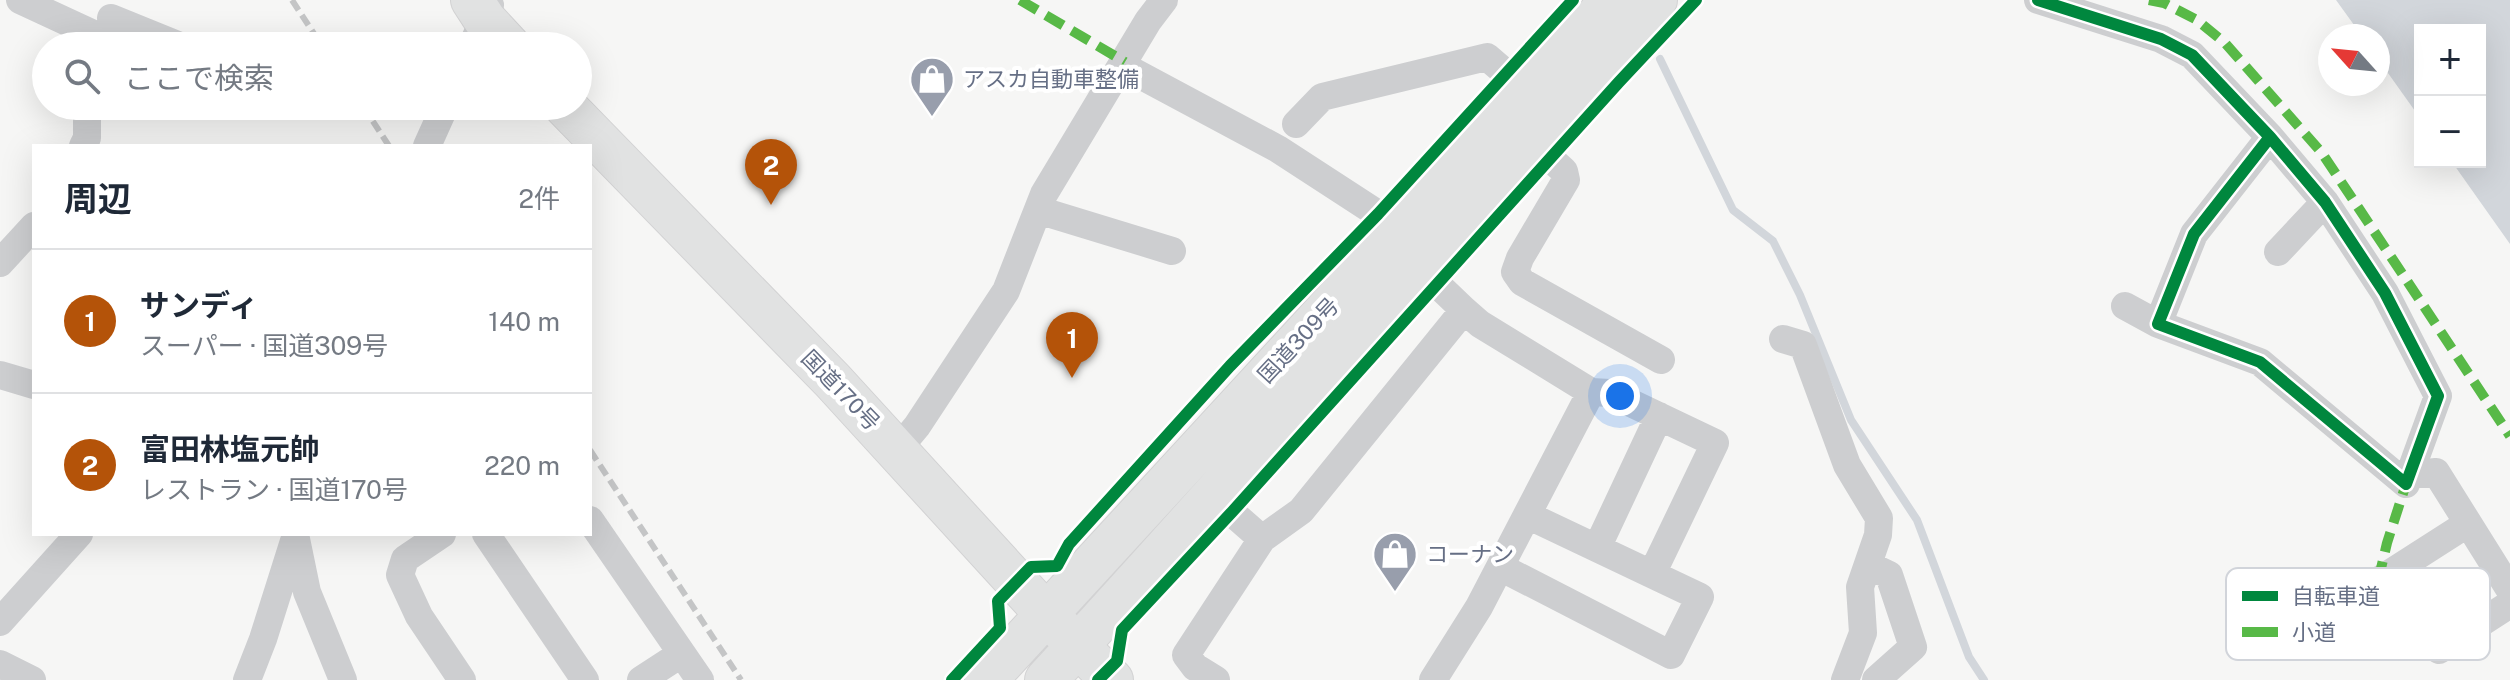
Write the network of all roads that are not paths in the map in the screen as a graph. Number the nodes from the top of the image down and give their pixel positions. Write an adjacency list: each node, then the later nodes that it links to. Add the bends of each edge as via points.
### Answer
1 (20, 0): 6 (street)
2 (1164, 0): 7 (street)
3 (1612, 0): 8 (highway, 国道309号)
4 (1656, 0): 14 (highway, 国道309号)
5 (2038, 0): 13 (street, via 2161,39 2192,55)
6 (107, 27)
7 (1123, 66): 18 (street); 20 (street, via 1278,149 1378,214)
8 (1528, 92): 12 (street, via 1487,57 1322,97); 20 (highway, 国道309号)
9 (87, 120): 15 (street)
10 (439, 120): 16 (street)
11 (579, 120): 33 (highway, 国道170号)
12 (1296, 124)
13 (2270, 137): 17 (street); 26 (street, via 2194,234)
14 (1529, 139): 20 (highway, 国道309号); 28 (street, via 1564,171 1566,180 1515,272 1522,282)
15 (84, 144)
16 (428, 144)
17 (2325, 202): 22 (street); 34 (street, via 2385,293 2438,396)
18 (1038, 210): 21 (street); 33 (street, via 1006,291)
19 (32, 228): 23 (street)
20 (1406, 250): 25 (street); 35 (highway, 国道309号); 52 (highway, 国道309号)
21 (1172, 251)
22 (2278, 252)
23 (0, 263)
24 (2125, 306): 26 (street)
25 (1464, 310): 31 (street); 44 (street, via 1301,511)
26 (2158, 324): 34 (street, via 2260,362 2406,484)
27 (1783, 339): 46 (street, via 1803,345 1847,465 1879,518)
28 (1661, 360)
29 (0, 375): 30 (street)
30 (32, 384)
31 (1591, 392): 32 (street, via 1610,393); 36 (street)
32 (1659, 416): 45 (street); 49 (street, via 1715,443)
33 (897, 450): 52 (highway, 国道170号)
34 (2410, 475): 38 (street, via 2436,472)
35 (1213, 496): 44 (street); 55 (highway, 国道309号)
36 (1527, 515): 45 (street); 47 (street)
37 (592, 523): 56 (street)
38 (2467, 524): 48 (street); 50 (street)
39 (77, 536): 54 (street)
40 (295, 536): 59 (street)
41 (295, 536): 60 (street, via 307,592)
42 (439, 536): 61 (street, via 405,559 400,575 419,616)
43 (487, 536): 62 (street)
44 (1262, 539): 68 (street, via 1186,655)
45 (1597, 548): 49 (street)
46 (1868, 565): 70 (street, via 1860,587 1863,633); 71 (street, via 1889,575 1913,647)
47 (1500, 567): 49 (street, via 1671,655 1700,597); 69 (street)
48 (2398, 568)
49 (1652, 574)
50 (2510, 590)
51 (2510, 604): 53 (street)
52 (1045, 613): 55 (highway, 国道170号); 65 (highway, 国道309号)
53 (2490, 617)
54 (0, 622)
55 (1078, 645): 66 (highway, 国道309号); 67 (highway, 国道170号)
56 (681, 654): 63 (street); 64 (street)
57 (0, 664): 58 (street)
58 (32, 680)
59 (247, 680)
60 (343, 680)
61 (462, 680)
62 (585, 680)
63 (641, 680)
64 (700, 680)
65 (986, 680)
66 (1046, 680)
67 (1112, 680)
68 (1216, 680)
69 (1433, 680)
70 (1845, 680)
71 (1876, 680)

